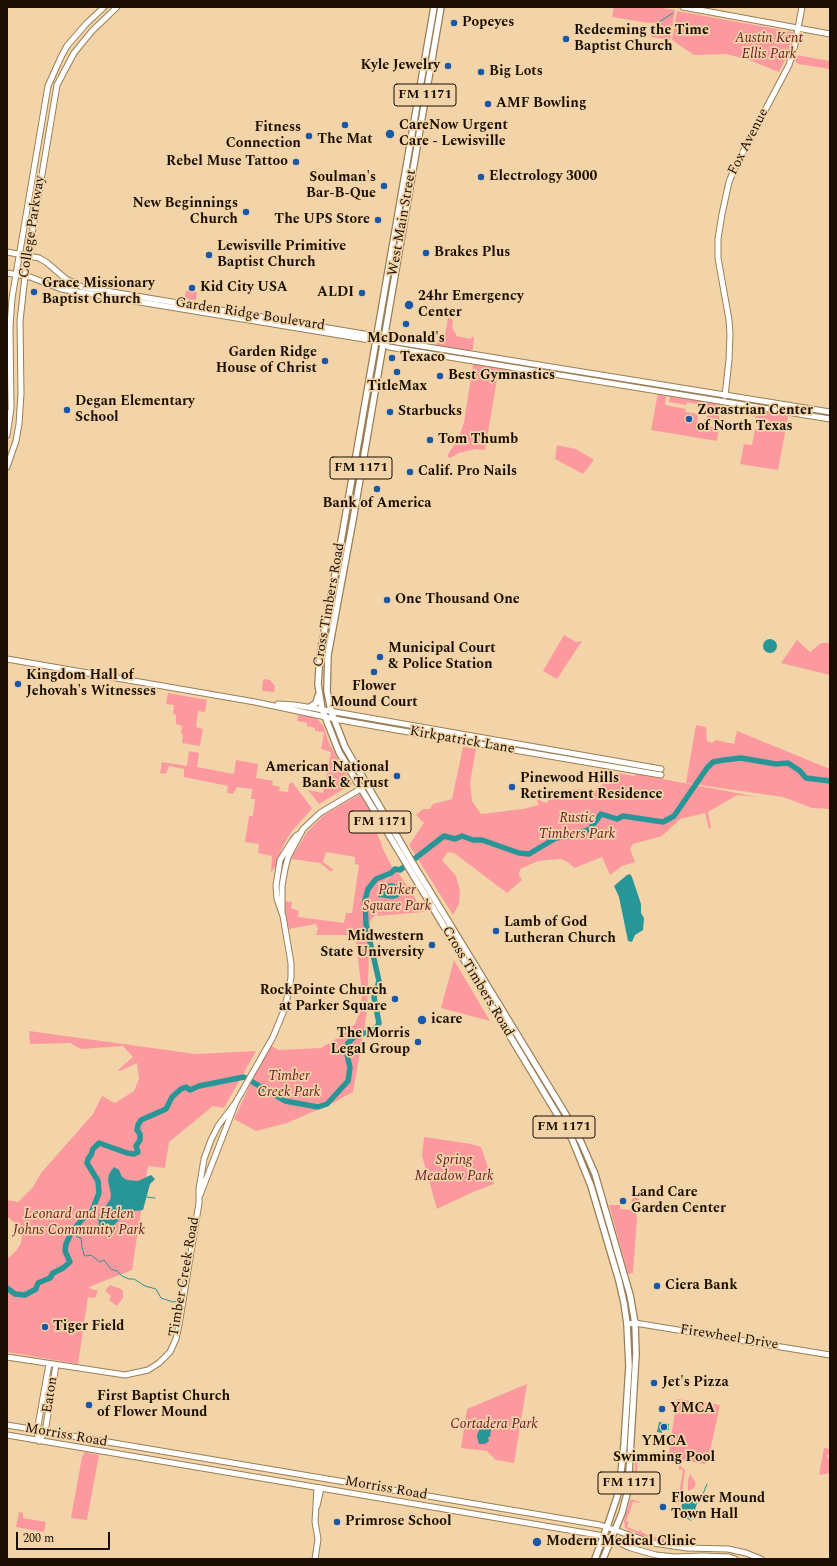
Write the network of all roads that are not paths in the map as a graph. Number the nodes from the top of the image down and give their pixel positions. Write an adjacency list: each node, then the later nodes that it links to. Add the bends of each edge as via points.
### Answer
1 (104, 7): 14 (main road, College Parkway, via 67,46 51,77)
2 (117, 7): 15 (main road, College Parkway, via 80,44 58,85)
3 (434, 7): 9 (main road, West Main Street / FM 1171)
4 (441, 7): 10 (main road, West Main Street / FM 1171)
5 (683, 7): 7 (main road)
6 (802, 7): 7 (main road, Fox Avenue)
7 (798, 28): 8 (main road); 27 (main road, Fox Avenue, via 789,65 734,169 721,221 718,258 730,334)
8 (830, 34)
9 (426, 52): 10 (main road); 11 (main road, West Main Street / FM 1171)
10 (433, 53): 12 (main road, West Main Street / FM 1171)
11 (417, 106): 12 (main road); 16 (main road, West Main Street / FM 1171)
12 (423, 107): 17 (main road, West Main Street / FM 1171)
13 (7, 252): 14 (main road, Garden Ridge Boulevard)
14 (20, 254): 15 (main road, Garden Ridge Boulevard); 19 (main road, College Parkway)
15 (28, 255): 20 (main road, College Parkway); 21 (main road, Garden Ridge Boulevard, via 46,262 66,279 82,287)
16 (391, 255): 17 (main road); 22 (main road, West Main Street / FM 1171)
17 (398, 256): 23 (main road, West Main Street / FM 1171)
18 (7, 273): 19 (main road)
19 (16, 274): 20 (main road); 34 (main road, College Parkway, via 10,327)
20 (25, 276): 21 (main road, via 67,290); 35 (main road, College Parkway, via 20,321)
21 (301, 326): 22 (main road, Garden Ridge Boulevard)
22 (376, 338): 23 (main road, Garden Ridge Boulevard); 24 (main road); 29 (main road, Cross Timbers Road / FM 1171)
23 (384, 338): 24 (main road, West Main Street / FM 1171); 25 (main road, Garden Ridge Boulevard)
24 (382, 345): 26 (main road); 30 (main road, Cross Timbers Road / FM 1171)
25 (474, 354): 26 (main road); 27 (main road, Garden Ridge Boulevard)
26 (472, 361): 28 (main road)
27 (725, 395): 28 (main road, Fox Avenue); 31 (main road)
28 (724, 401): 32 (main road)
29 (365, 402): 30 (main road); 37 (main road, Cross Timbers Road / FM 1171)
30 (372, 403): 38 (main road, Cross Timbers Road / FM 1171)
31 (828, 411): 32 (main road, via 823,414)
32 (798, 414): 33 (main road)
33 (830, 419)
34 (9, 423): 35 (main road); 36 (main road, College Parkway)
35 (19, 424): 39 (main road, College Parkway)
36 (7, 435)
37 (358, 443): 38 (main road); 40 (main road, Cross Timbers Road / FM 1171)
38 (365, 444): 41 (main road, Cross Timbers Road / FM 1171)
39 (7, 467)
40 (336, 571): 41 (main road); 42 (main road, Cross Timbers Road / FM 1171)
41 (343, 572): 43 (main road, Cross Timbers Road / FM 1171)
42 (322, 640): 43 (main road); 45 (main road, Cross Timbers Road / FM 1171, via 318,668)
43 (330, 641): 49 (main road, Cross Timbers Road / FM 1171, via 327,691)
44 (7, 659): 46 (main road, Kirkpatrick Lane)
45 (319, 690): 47 (main road, via 316,703); 48 (main road, Cross Timbers Road / FM 1171)
46 (265, 704): 47 (main road, Kirkpatrick Lane); 50 (main road, Kirkpatrick Lane)
47 (310, 707): 48 (main road, Kirkpatrick Lane)
48 (322, 709): 49 (main road, Kirkpatrick Lane); 50 (main road, Cross Timbers Road / FM 1171)
49 (331, 711): 51 (main road, Cross Timbers Road / FM 1171); 52 (main road, Kirkpatrick Lane)
50 (324, 716): 51 (main road, Kirkpatrick Lane); 57 (main road, Cross Timbers Road / FM 1171, via 339,752)
51 (333, 718): 53 (main road, Kirkpatrick Lane); 56 (main road, Cross Timbers Road / FM 1171, via 345,747)
52 (393, 722): 53 (main road); 54 (main road, Kirkpatrick Lane)
53 (391, 729): 55 (main road, Kirkpatrick Lane)
54 (662, 769)
55 (661, 775)
56 (367, 785): 57 (main road, Timber Creek Road); 58 (main road, Cross Timbers Road / FM 1171)
57 (360, 789): 59 (main road, Cross Timbers Road / FM 1171); 60 (main road, Timber Creek Road, via 320,813 296,836 280,860 276,894 291,963 287,999 279,1024)
58 (464, 945): 59 (main road); 62 (main road, Cross Timbers Road / FM 1171, via 581,1142 599,1188 630,1295)
59 (457, 949): 63 (main road, Cross Timbers Road / FM 1171, via 572,1139 591,1186 619,1281)
60 (236, 1102): 61 (main road, Timber Creek Road); 61 (main road, Timber Creek Road, via 218,1126 207,1148)
61 (199, 1198): 67 (main road, Timber Creek Road, via 179,1324 170,1352 148,1370 132,1375 122,1376)
62 (635, 1323): 63 (main road, Firewheel Drive); 64 (main road, Firewheel Drive); 69 (main road, Cross Timbers Road / FM 1171)
63 (627, 1324): 68 (main road, Cross Timbers Road / FM 1171)
64 (830, 1355)
65 (7, 1357): 66 (main road, Timber Creek Road)
66 (49, 1364): 67 (main road, Timber Creek Road); 71 (main road, Eaton)
67 (56, 1365): 72 (main road, Eaton)
68 (629, 1366): 69 (main road, via 631,1382); 73 (main road, Cross Timbers Road / FM 1171)
69 (635, 1382): 74 (main road, Cross Timbers Road / FM 1171)
70 (7, 1425): 71 (main road, Morriss Road)
71 (38, 1431): 72 (main road, Morriss Road); 76 (main road, Eaton)
72 (45, 1432): 76 (main road, Eaton); 78 (main road, Morriss Road)
73 (625, 1434): 74 (main road); 78 (main road, Cross Timbers Road / FM 1171, via 620,1482)
74 (632, 1434): 79 (main road, Cross Timbers Road / FM 1171, via 628,1490)
75 (7, 1435): 76 (main road, Morriss Road)
76 (39, 1441): 77 (main road, Morriss Road)
77 (319, 1488): 80 (main road, Morriss Road); 82 (main road, via 315,1522 318,1539)
78 (607, 1528): 79 (main road, Morriss Road); 80 (main road, Cross Timbers Road / FM 1171)
79 (616, 1530): 81 (main road, Cross Timbers Road / FM 1171); 86 (main road, Morriss Road, via 653,1544 687,1548 728,1548)
80 (604, 1536): 81 (main road, Morriss Road); 83 (main road, Cross Timbers Road / FM 1171)
81 (612, 1539): 84 (main road, Cross Timbers Road / FM 1171); 85 (main road, Morriss Road, via 656,1555)
82 (315, 1559)
83 (595, 1559)
84 (603, 1559)
85 (735, 1559)
86 (761, 1559)

